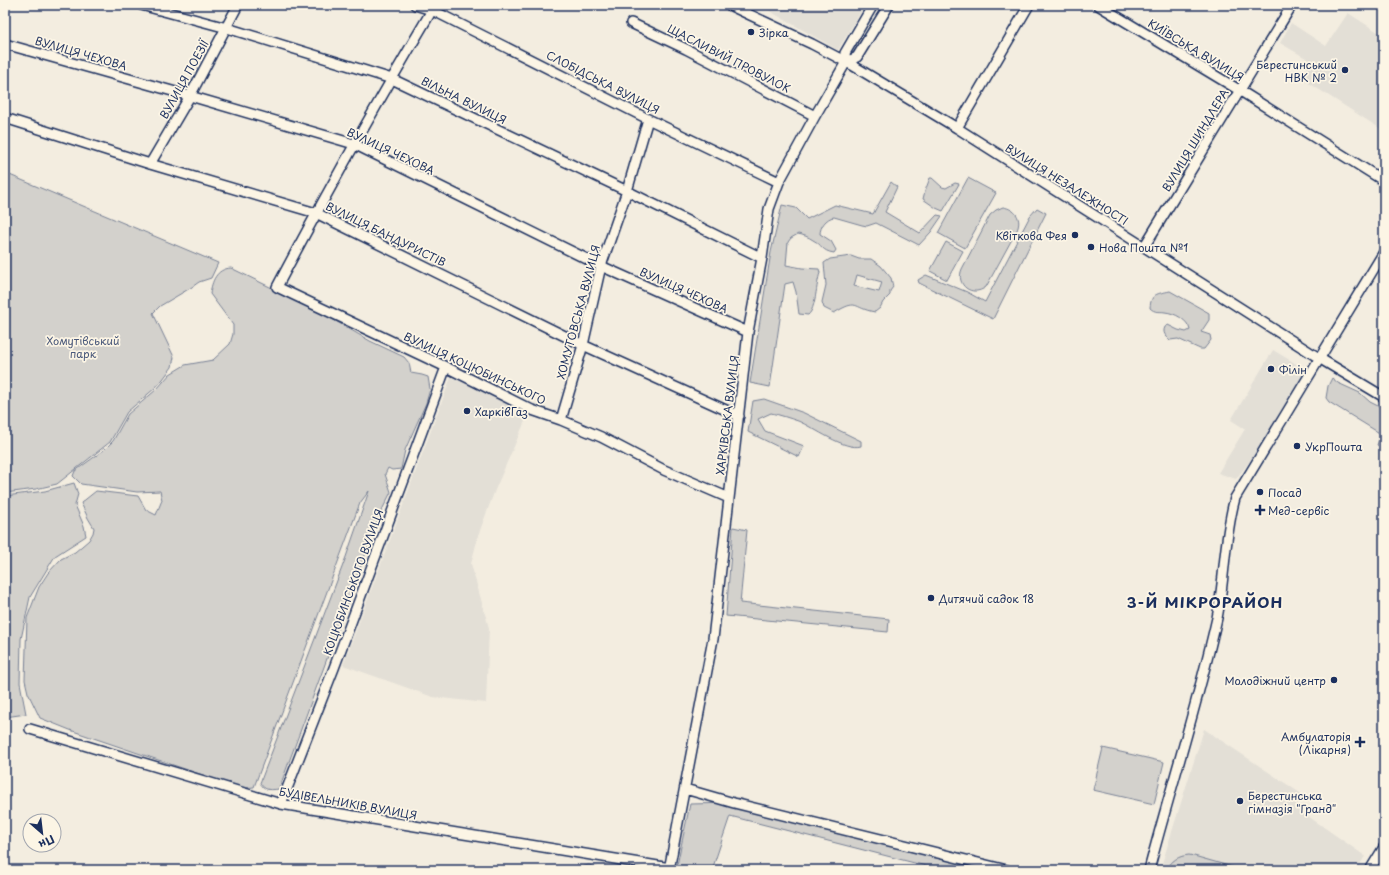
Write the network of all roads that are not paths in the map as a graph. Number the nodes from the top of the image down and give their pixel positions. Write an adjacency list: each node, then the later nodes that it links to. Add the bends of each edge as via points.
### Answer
1 (141, 5): 12 (street, ВІЛЬНА ВУЛИЦЯ)
2 (238, 5): 12 (street, ВУЛИЦЯ ПОЕЗІЇ)
3 (415, 5): 10 (street, СЛОБІДСЬКА ВУЛИЦЯ)
4 (729, 5): 14 (street, ВУЛИЦЯ НЕЗАЛЕЖНОСТІ)
5 (873, 5): 14 (street, ХАРКІВСЬКА ВУЛИЦЯ, via 845,53)
6 (889, 5): 14 (street, ХАРКІВСЬКА ВУЛИЦЯ, via 857,58)
7 (1029, 5): 21 (street)
8 (1098, 5): 16 (street, КИЇВСЬКА ВУЛИЦЯ)
9 (1292, 5): 16 (street, ВУЛИЦЯ ШИНДЛЕРА)
10 (433, 8): 15 (street); 20 (street, СЛОБІДСЬКА ВУЛИЦЯ)
11 (631, 23): 18 (street, ЩАСЛИВИЙ ПРОВУЛОК)
12 (227, 28): 15 (street, ВІЛЬНА ВУЛИЦЯ); 17 (street, ВУЛИЦЯ ПОЕЗІЇ)
13 (5, 44): 17 (street, ВУЛИЦЯ ЧЕХОВА)
14 (846, 62): 18 (street, ХАРКІВСЬКА ВУЛИЦЯ); 21 (street, ВУЛИЦЯ НЕЗАЛЕЖНОСТІ)
15 (392, 79): 22 (street); 26 (street, ВІЛЬНА ВУЛИЦЯ)
16 (1239, 90): 24 (street, КИЇВСЬКА ВУЛИЦЯ); 28 (street, ВУЛИЦЯ ШИНДЛЕРА)
17 (190, 96): 22 (street, ВУЛИЦЯ ЧЕХОВА); 23 (street, ВУЛИЦЯ ПОЕЗІЇ)
18 (815, 116): 25 (street, ХАРКІВСЬКА ВУЛИЦЯ)
19 (5, 118): 23 (street, ВУЛИЦЯ БАНДУРИСТІВ)
20 (648, 118): 25 (street, СЛОБІДСЬКА ВУЛИЦЯ); 26 (street, ХОМУТОВСЬКА ВУЛИЦЯ)
21 (957, 128): 28 (street, ВУЛИЦЯ НЕЗАЛЕЖНОСТІ)
22 (354, 144): 27 (street); 31 (street, ВУЛИЦЯ ЧЕХОВА)
23 (150, 164): 27 (street, ВУЛИЦЯ БАНДУРИСТІВ)
24 (1384, 181)
25 (779, 182): 30 (street, ХАРКІВСЬКА ВУЛИЦЯ, via 769,208)
26 (627, 191): 30 (street, ВІЛЬНА ВУЛИЦЯ); 31 (street, ХОМУТОВСЬКА ВУЛИЦЯ)
27 (316, 213): 33 (street, ВУЛИЦЯ БАНДУРИСТІВ); 35 (street, ВУЛИЦЯ КОЦЮБИНСЬКОГО, via 277,287)
28 (1144, 246): 34 (street, ВУЛИЦЯ НЕЗАЛЕЖНОСТІ)
29 (1384, 252): 34 (street)
30 (762, 258): 32 (street, ХАРКІВСЬКА ВУЛИЦЯ)
31 (601, 266): 32 (street, ВУЛИЦЯ ЧЕХОВА); 33 (street, ХОМУТОВСЬКА ВУЛИЦЯ)
32 (748, 332): 37 (street, ХАРКІВСЬКА ВУЛИЦЯ)
33 (583, 345): 37 (street, ВУЛИЦЯ БАНДУРИСТІВ); 38 (street, ХОМУТОВСЬКА ВУЛИЦЯ)
34 (1319, 358): 36 (street, ВУЛИЦЯ НЕЗАЛЕЖНОСТІ); 46 (street, via 1235,498 1217,617)
35 (446, 367): 38 (street, ВУЛИЦЯ КОЦЮБИНСЬКОГО, via 532,410); 42 (street, КОЦЮБИНСЬКОГО ВУЛИЦЯ)
36 (1384, 397)
37 (739, 416): 39 (street, ХАРКІВСЬКА ВУЛИЦЯ)
38 (561, 420): 39 (street, ВУЛИЦЯ КОЦЮБИНСЬКОГО)
39 (729, 498): 41 (street, ХАРКІВСЬКА ВУЛИЦЯ, via 713,639)
40 (30, 729): 42 (street, БУДІВЕЛЬНИКІВ ВУЛИЦЯ)
41 (685, 789): 44 (street, ХАРКІВСЬКА ВУЛИЦЯ); 45 (street)
42 (281, 804): 44 (street, БУДІВЕЛЬНИКІВ ВУЛИЦЯ)
43 (1384, 847): 47 (street)
44 (669, 869)
45 (1007, 870)
46 (1149, 870)
47 (1370, 870)

